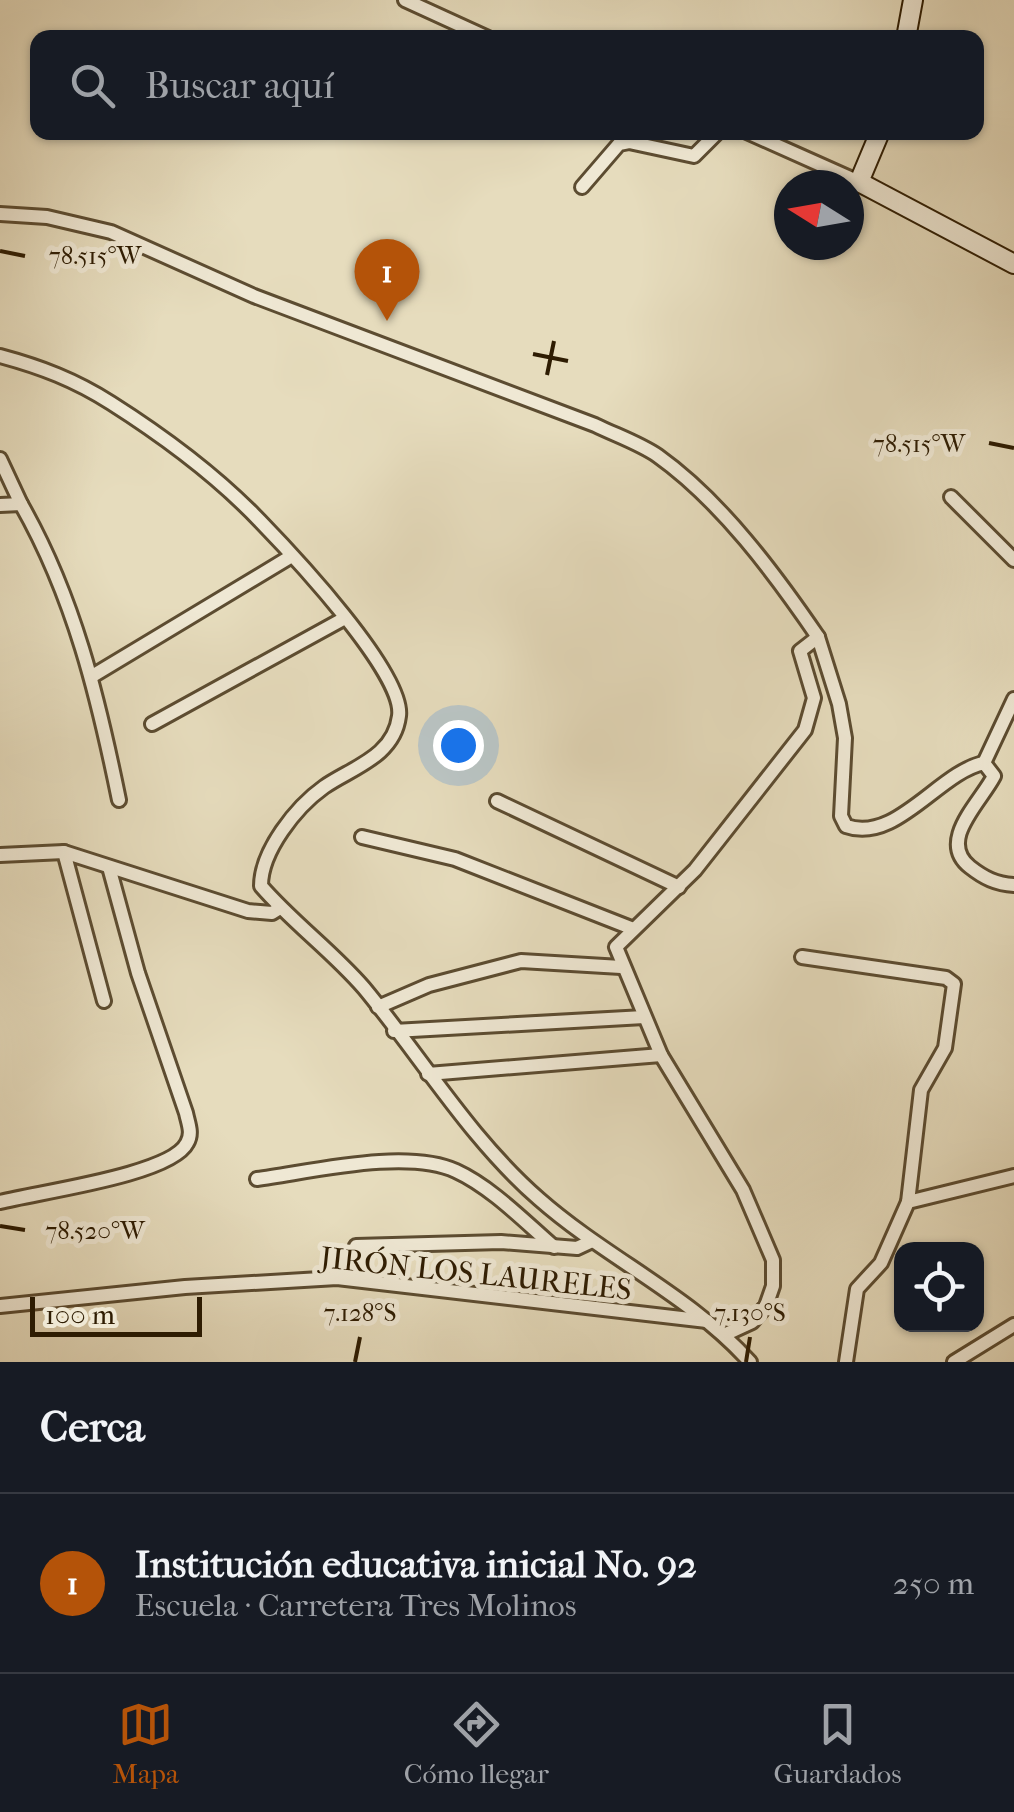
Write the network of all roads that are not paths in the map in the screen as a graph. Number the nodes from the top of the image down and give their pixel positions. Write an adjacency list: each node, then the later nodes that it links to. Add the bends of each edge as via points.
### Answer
1 (405, 0): 3 (street)
2 (914, 0): 4 (street)
3 (471, 30)
4 (908, 30)
5 (710, 140): 11 (street, via 694,156 619,144)
6 (765, 140): 8 (street)
7 (877, 140): 9 (street)
8 (832, 170)
9 (864, 170)
10 (864, 185): 13 (street)
11 (582, 187)
12 (0, 214): 22 (street, via 111,232 254,296 648,451 724,520)
13 (1014, 264)
14 (0, 356): 19 (street, via 50,368 114,405 221,486)
15 (0, 459): 17 (street)
16 (952, 497): 20 (street)
17 (21, 504): 18 (street); 23 (street)
18 (0, 505)
19 (290, 557): 21 (street); 23 (street)
20 (1014, 560)
21 (345, 618): 25 (street); 35 (street, via 381,663 396,691 399,716 376,755 307,802 269,851 262,886)
22 (818, 637): 26 (street, via 842,721 846,826 870,828 898,816); 34 (street, via 800,651 814,698 805,730)
23 (94, 675): 27 (street)
24 (1014, 698): 26 (street)
25 (152, 724)
26 (984, 763): 33 (street, via 994,776 956,836 957,850 985,878)
27 (119, 800)
28 (497, 801): 34 (street)
29 (362, 837): 36 (street, via 455,858)
30 (64, 852): 31 (street); 32 (street); 39 (street)
31 (0, 854)
32 (109, 867): 35 (street, via 260,914); 47 (street, via 186,1112 186,1146 154,1167)
33 (1014, 886)
34 (679, 887): 36 (street)
35 (280, 908): 40 (street, via 338,957)
36 (631, 928): 38 (street, via 616,947)
37 (802, 956): 48 (street, via 954,984 946,1048 921,1090)
38 (621, 968): 40 (street, via 521,962 429,985); 41 (street)
39 (104, 1001)
40 (378, 1008): 42 (street)
41 (644, 1017): 42 (street); 43 (street)
42 (394, 1031): 44 (street)
43 (661, 1055): 44 (street); 55 (street, via 744,1190 773,1260 766,1306 752,1322)
44 (428, 1074): 49 (street, via 535,1196)
45 (1014, 1176): 48 (street)
46 (256, 1179): 51 (street, via 405,1162 443,1166 474,1182)
47 (0, 1202)
48 (908, 1202): 57 (street, via 882,1263 858,1289)
49 (592, 1241): 51 (street); 53 (street)
50 (356, 1246): 51 (street)
51 (554, 1247)
52 (0, 1306): 53 (street, JIRÓN LOS LAURELES, via 337,1278)
53 (708, 1322): 55 (street, JIRÓN LOS LAURELES)
54 (1014, 1326): 58 (street)
55 (726, 1334): 56 (street, JIRÓN LOS LAURELES)
56 (750, 1362)
57 (846, 1362)
58 (954, 1362)

